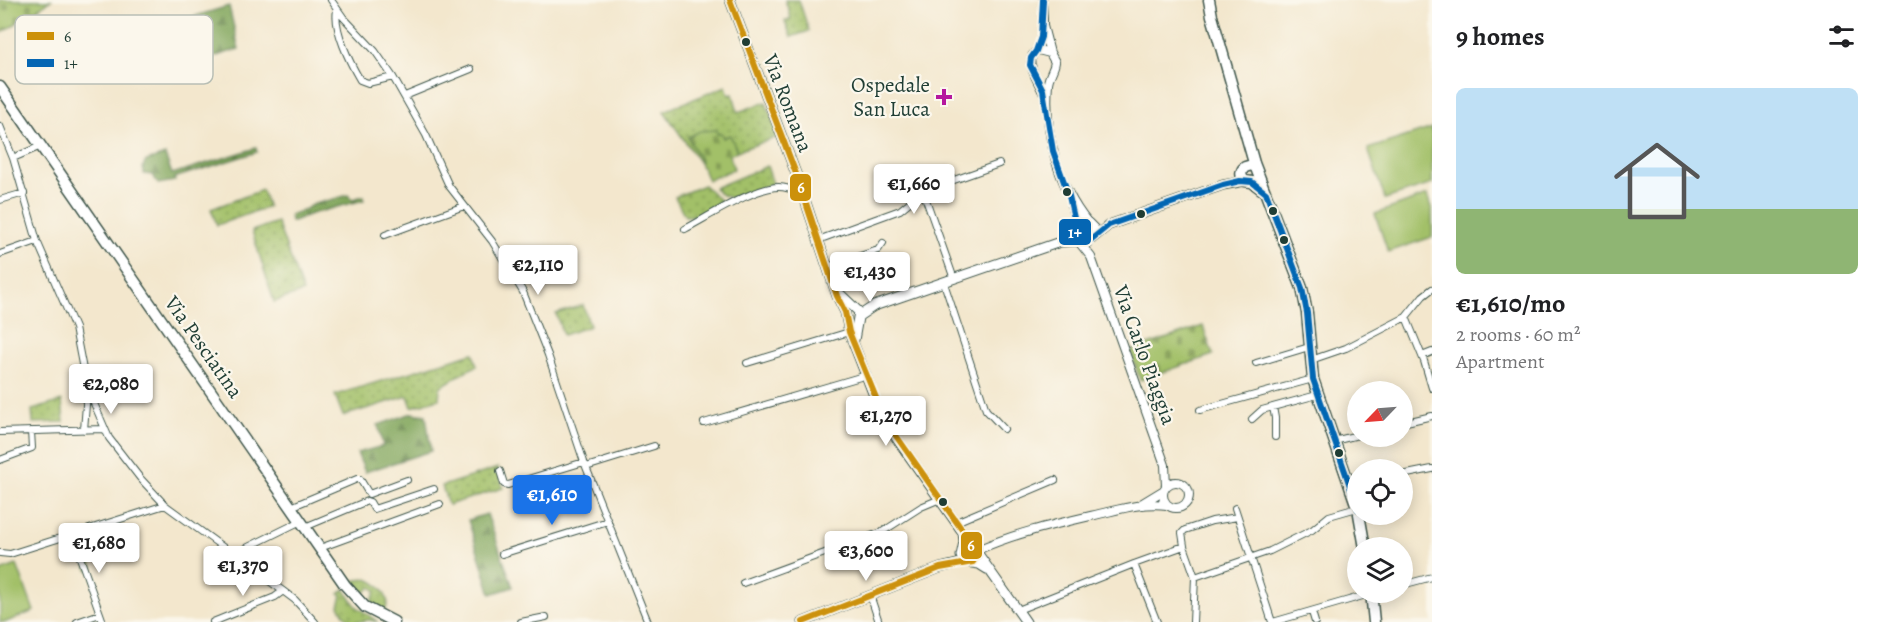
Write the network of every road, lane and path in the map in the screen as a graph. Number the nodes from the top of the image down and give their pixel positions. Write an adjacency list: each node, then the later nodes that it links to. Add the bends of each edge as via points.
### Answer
1 (330, 0): 5 (street)
2 (730, 0): 22 (main road, Via Romana)
3 (1043, 0): 6 (street)
4 (1209, 0): 21 (main road, via 1251,152)
5 (337, 10): 12 (street); 12 (street, via 338,29 360,80 368,83)
6 (1043, 26): 7 (street); 8 (street)
7 (1036, 51): 8 (street); 10 (street, via 1030,63)
8 (1050, 53): 11 (street, via 1055,62)
9 (471, 69): 14 (street)
10 (1035, 72): 11 (street); 15 (street)
11 (1050, 72): 15 (street)
12 (393, 76): 14 (street)
13 (0, 87): 18 (main road, Via Pesciatina)
14 (405, 96): 27 (street, via 449,186)
15 (1048, 113): 25 (street, via 1053,151)
16 (0, 126): 17 (street)
17 (3, 142): 19 (street)
18 (41, 146): 19 (street); 89 (main road, Via Pesciatina)
19 (13, 158): 24 (street)
20 (999, 164): 23 (street)
21 (1250, 174): 29 (main road); 46 (main road, via 1266,193 1302,288)
22 (802, 190): 30 (street, via 766,189); 34 (main road, Via Romana)
23 (923, 191): 34 (street, via 900,210); 40 (street)
24 (24, 193): 26 (street); 35 (street)
25 (1069, 196): 28 (street); 32 (street)
26 (0, 200)
27 (464, 206): 31 (street); 73 (street, via 523,291)
28 (1089, 224): 29 (main road); 32 (main road, via 1082,223); 33 (main road)
29 (1109, 225): 33 (main road)
30 (685, 229)
31 (385, 235)
32 (1077, 235): 33 (main road, via 1085,243); 38 (street); 40 (main road)
33 (1093, 238): 38 (street)
34 (818, 240): 39 (main road, Via Romana)
35 (37, 241): 37 (street); 54 (street, via 75,328)
36 (883, 243): 39 (street, via 878,250)
37 (0, 254)
38 (1090, 257): 74 (street, Via Carlo Piaggia)
39 (827, 267): 43 (main road, Via Romana)
40 (954, 279): 41 (main road)
41 (944, 283): 43 (main road); 64 (street, via 986,410)
42 (1432, 289): 44 (street)
43 (853, 313): 45 (main road)
44 (1406, 317): 48 (street); 49 (street, via 1346,348)
45 (852, 336): 50 (street); 52 (main road)
46 (1309, 347): 49 (main road); 51 (street)
47 (1432, 352): 48 (street)
48 (1422, 356): 55 (street)
49 (1310, 360): 53 (main road)
50 (747, 363)
51 (1256, 363)
52 (867, 375): 62 (street); 84 (main road, via 888,426)
53 (1312, 380): 56 (main road); 58 (street)
54 (86, 385): 63 (street); 65 (street)
55 (1432, 388)
56 (1317, 395): 57 (street); 70 (main road)
57 (1273, 407): 60 (street); 68 (street)
58 (1200, 410)
59 (1432, 416): 61 (street)
60 (1252, 419)
61 (1413, 420)
62 (704, 423)
63 (104, 429): 65 (street); 87 (street, via 119,453)
64 (1004, 429)
65 (84, 430): 66 (street)
66 (31, 431): 67 (street); 72 (street, via 32,448)
67 (0, 432)
68 (1275, 437)
69 (1347, 438): 70 (street)
70 (1334, 441): 76 (main road)
71 (654, 446): 73 (street)
72 (0, 460)
73 (585, 464): 77 (street, via 508,485); 93 (street)
74 (1165, 465): 81 (street, Via Carlo Piaggia); 82 (street, Via Carlo Piaggia)
75 (1432, 469): 78 (street)
76 (1347, 470)
77 (500, 471)
78 (1413, 473)
79 (406, 480): 89 (street, via 369,494 357,479)
80 (1055, 480): 95 (street)
81 (1182, 483): 82 (street, via 1173,482); 88 (street, via 1190,494 1186,504 1177,509)
82 (1165, 488): 86 (street); 88 (street, via 1163,498)
83 (434, 489): 94 (street, via 374,509 366,501)
84 (940, 499): 95 (main road); 110 (street, via 882,532)
85 (440, 504): 98 (street)
86 (1140, 504): 88 (street); 99 (street, via 1017,534)
87 (165, 505): 96 (street); 101 (street)
88 (1167, 505)
89 (291, 507): 94 (main road, Via Pesciatina)
90 (1235, 508): 92 (street)
91 (1347, 512): 104 (street, via 1329,516 1312,530)
92 (1238, 517): 97 (street, via 1185,530); 104 (street)
93 (608, 521): 102 (street); 126 (street)
94 (303, 524): 98 (main road, Via Pesciatina); 101 (street)
95 (959, 526): 99 (main road); 103 (main road)
96 (72, 535): 100 (street); 117 (street)
97 (1184, 546): 105 (street); 107 (street)
98 (320, 548): 120 (main road, Via Pesciatina, via 356,599)
99 (975, 551): 103 (main road, via 976,559); 106 (main road)
100 (0, 554)
101 (234, 554): 111 (street)
102 (502, 554)
103 (965, 557): 106 (main road); 112 (main road)
104 (1250, 558): 107 (street); 132 (street)
105 (1134, 564): 115 (street); 130 (street)
106 (992, 573): 115 (main road)
107 (1195, 577): 131 (street)
108 (1432, 577): 109 (street)
109 (1413, 582)
110 (743, 583)
111 (283, 591): 123 (street); 124 (street)
112 (870, 595): 127 (main road); 128 (street)
113 (1347, 601): 116 (street)
114 (1373, 603): 134 (main road)
115 (1018, 610): 129 (main road)
116 (1312, 612): 119 (street); 133 (street)
117 (100, 614): 121 (street); 122 (street)
118 (546, 617): 125 (street)
119 (1299, 619): 132 (street)
120 (390, 620)
121 (77, 622)
122 (103, 622)
123 (213, 622)
124 (315, 622)
125 (521, 622)
126 (648, 622)
127 (803, 622)
128 (879, 622)
129 (1026, 622)
130 (1157, 622)
131 (1193, 622)
132 (1273, 622)
133 (1315, 622)
134 (1374, 622)

